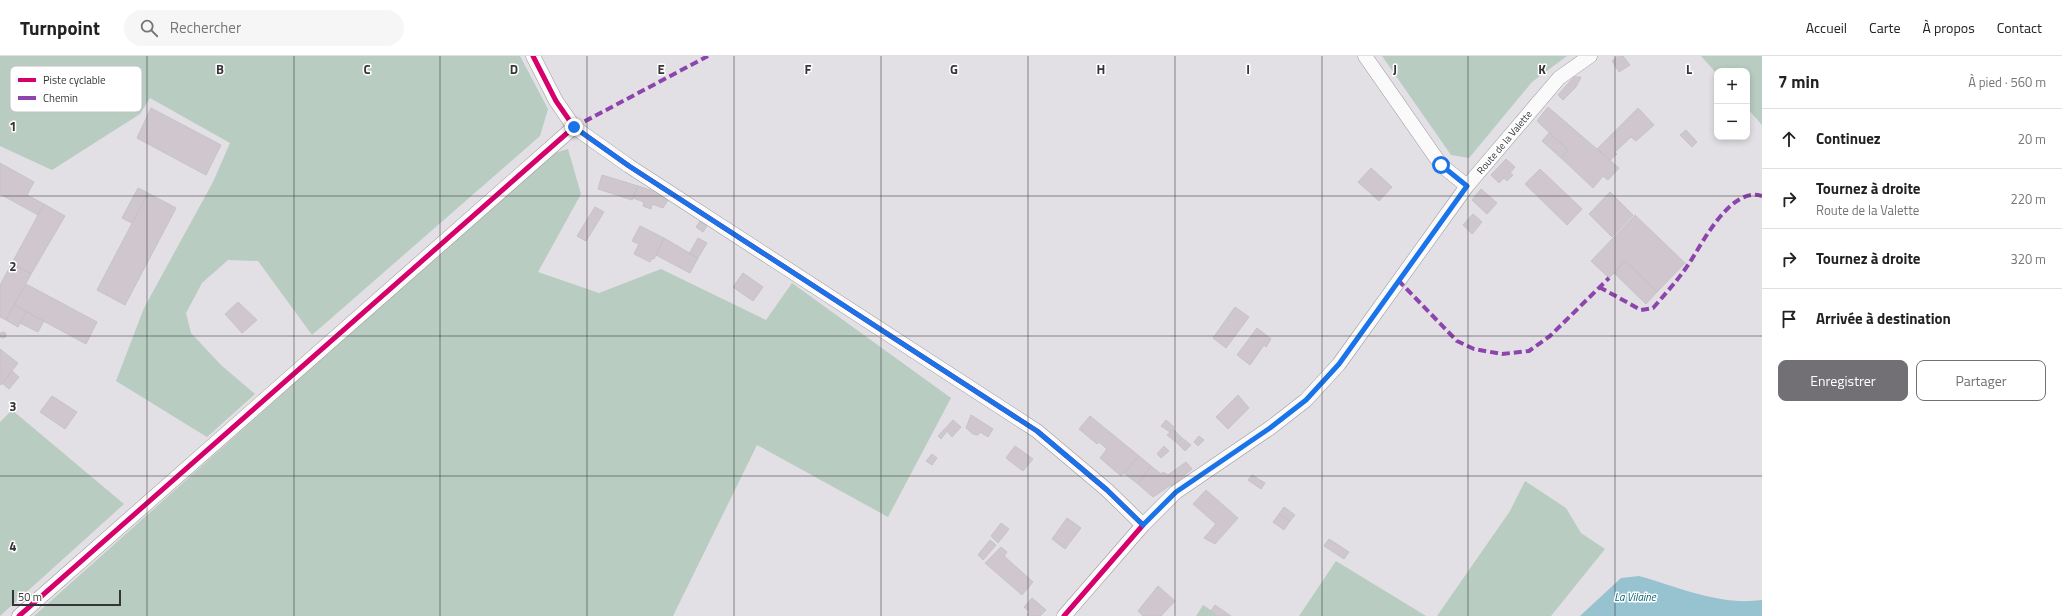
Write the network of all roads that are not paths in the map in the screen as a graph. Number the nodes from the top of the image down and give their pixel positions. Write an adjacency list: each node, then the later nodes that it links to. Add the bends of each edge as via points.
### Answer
1 (533, 56): 4 (street, via 556,101)
2 (1365, 56): 5 (street, via 1441,165)
3 (1590, 56): 5 (street, Route de la Valette, via 1559,78)
4 (574, 127): 6 (street, via 635,170 1037,431 1107,490); 7 (street)
5 (1467, 186): 6 (street, Route de la Valette, via 1339,364 1306,400 1270,428 1176,492)
6 (1143, 525): 8 (street, Route de la Valette)
7 (20, 616)
8 (1064, 616)

